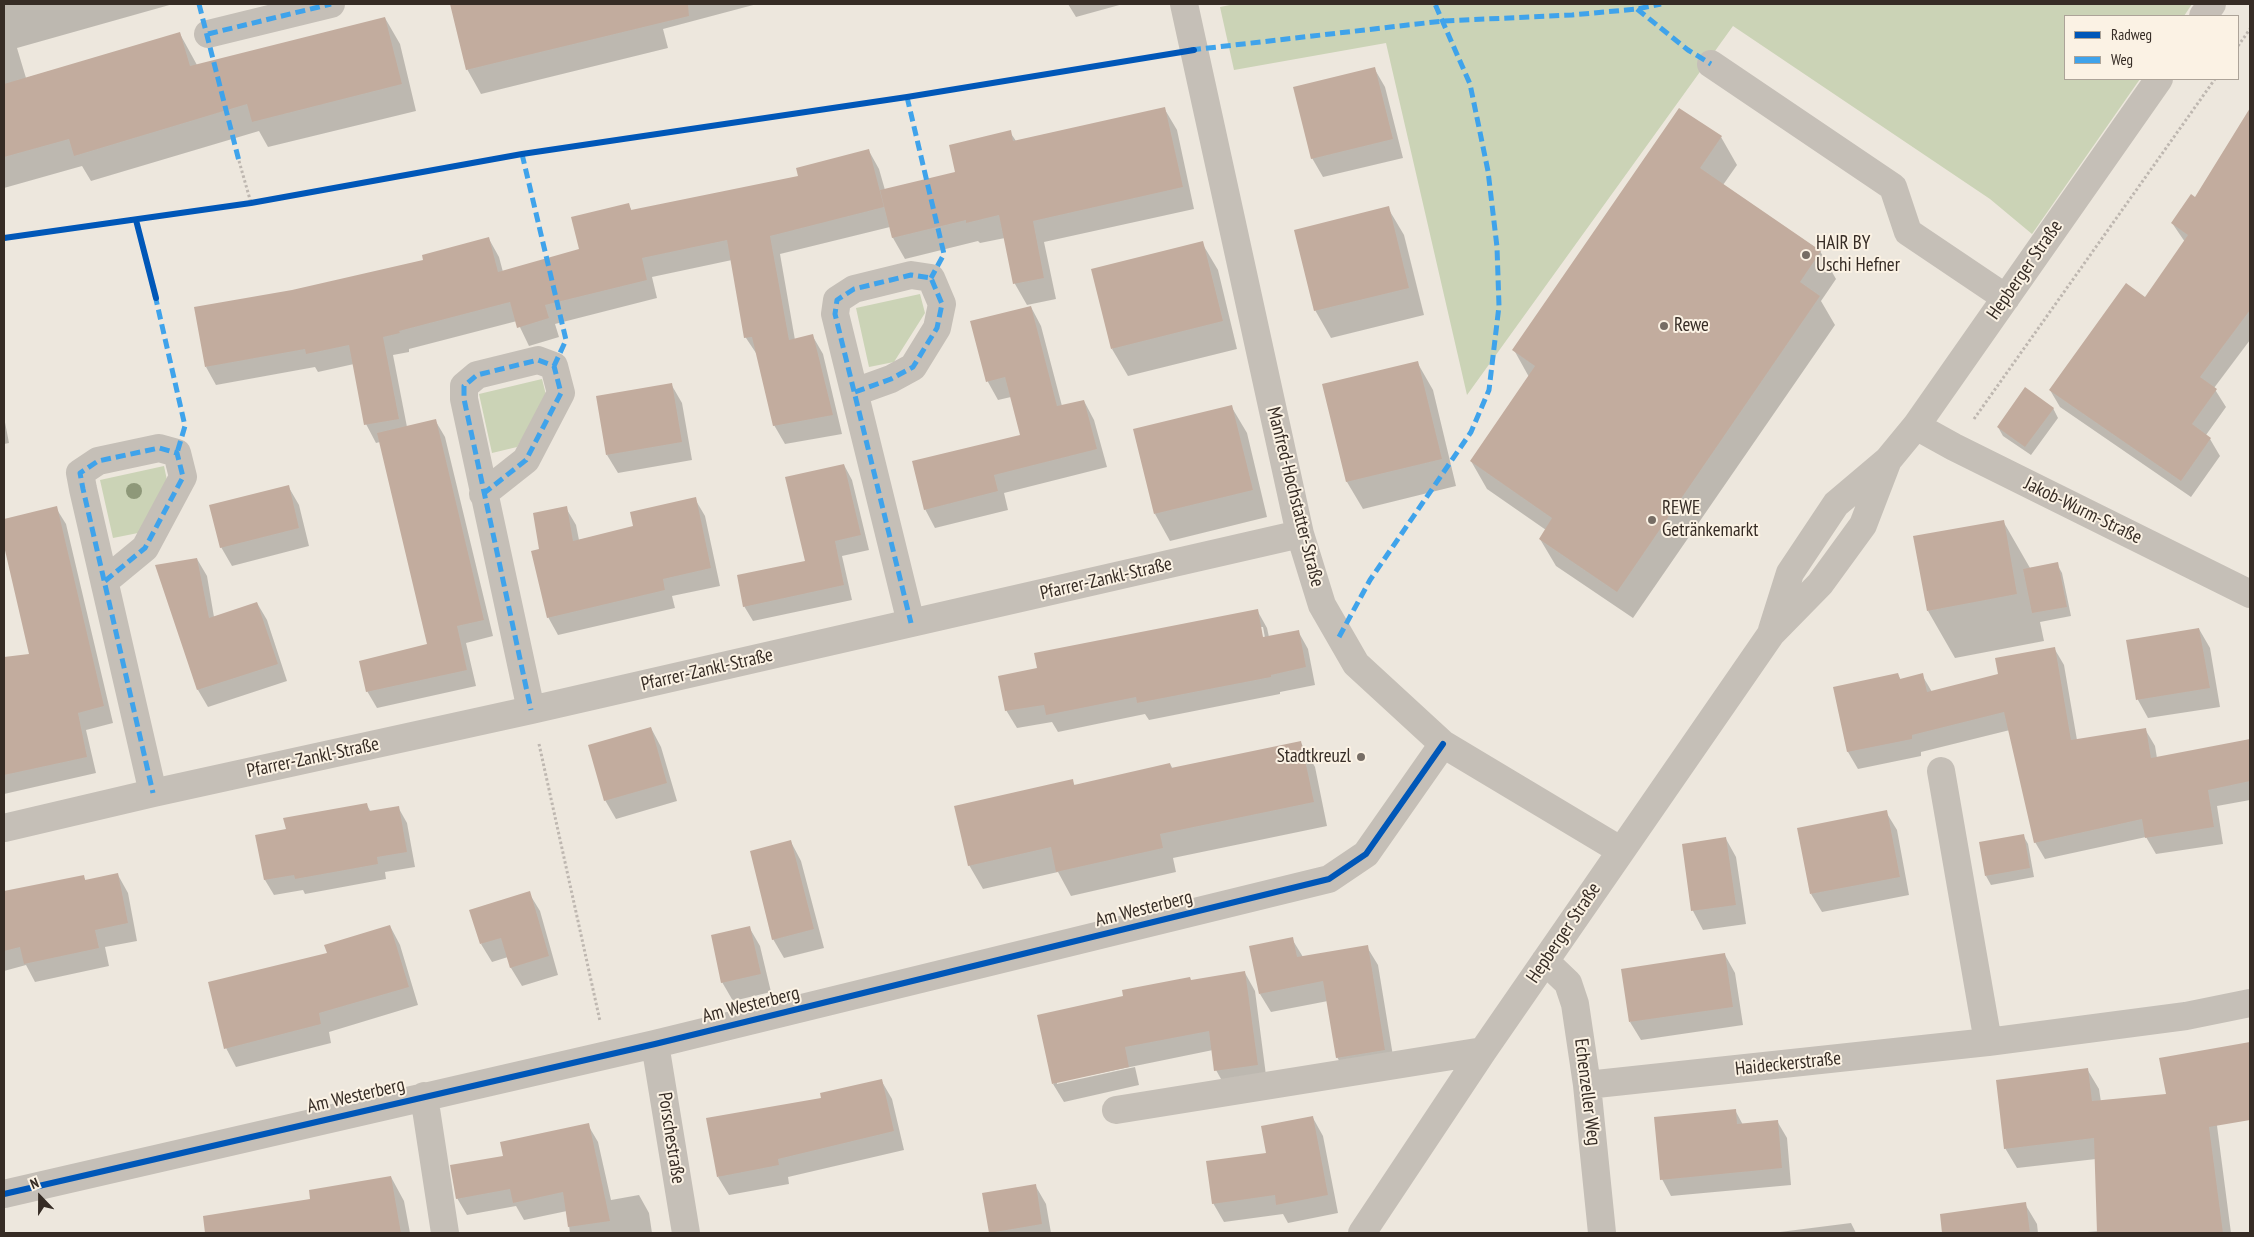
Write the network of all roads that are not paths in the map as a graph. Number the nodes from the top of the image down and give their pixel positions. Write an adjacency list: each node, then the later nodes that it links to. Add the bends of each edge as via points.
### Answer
1 (331, 4): 5 (street)
2 (1184, 4): 12 (street, Manfred-Hochstatter-Straße)
3 (2212, 4): 4 (street)
4 (2204, 15)
5 (208, 34)
6 (1711, 64): 8 (street, via 1893,187 1908,232)
7 (2158, 80): 8 (street, Hepberger Straße)
8 (2006, 298): 10 (street, Hepberger Straße)
9 (855, 392): 9 (street, via 836,314 837,300 854,289 911,275 930,278 942,304 937,328 913,367); 15 (street)
10 (1916, 426): 14 (street, Jakob-Wurm-Straße); 21 (street, Hepberger Straße, via 1888,460 1863,525 1820,584 1771,634)
11 (483, 494): 11 (street, via 464,386 478,375 538,360 554,366 561,393 526,460); 16 (street)
12 (1300, 534): 15 (street, Pfarrer-Zankl-Straße); 17 (street, Manfred-Hochstatter-Straße, via 1322,605 1356,664)
13 (105, 581): 13 (street, via 80,473 98,461 159,448 178,453 183,477 144,548); 19 (street)
14 (2250, 594)
15 (912, 623): 16 (street, Pfarrer-Zankl-Straße)
16 (532, 710): 19 (street, Pfarrer-Zankl-Straße)
17 (1443, 744): 21 (street, Manfred-Hochstatter-Straße); 25 (street, Am Westerberg, via 1366,854 1329,879)
18 (1941, 772): 24 (street)
19 (153, 792): 20 (street, Pfarrer-Zankl-Straße)
20 (4, 828)
21 (1620, 850): 22 (street, Hepberger Straße)
22 (1545, 961): 26 (street, Hepberger Straße); 27 (street, Echenzeller Weg, via 1568,983 1573,997)
23 (2250, 1004): 24 (street, Haideckerstraße, via 2186,1016)
24 (1988, 1042): 27 (street, Haideckerstraße)
25 (655, 1044): 28 (street, Am Westerberg); 32 (street, Porschestraße)
26 (1483, 1051): 29 (street); 33 (street, Hepberger Straße)
27 (1587, 1086): 34 (street, Echenzeller Weg)
28 (424, 1096): 30 (street, Am Westerberg); 31 (street, Am Westerberg)
29 (1116, 1110)
30 (4, 1194)
31 (445, 1233)
32 (686, 1233)
33 (1362, 1233)
34 (1602, 1233)

